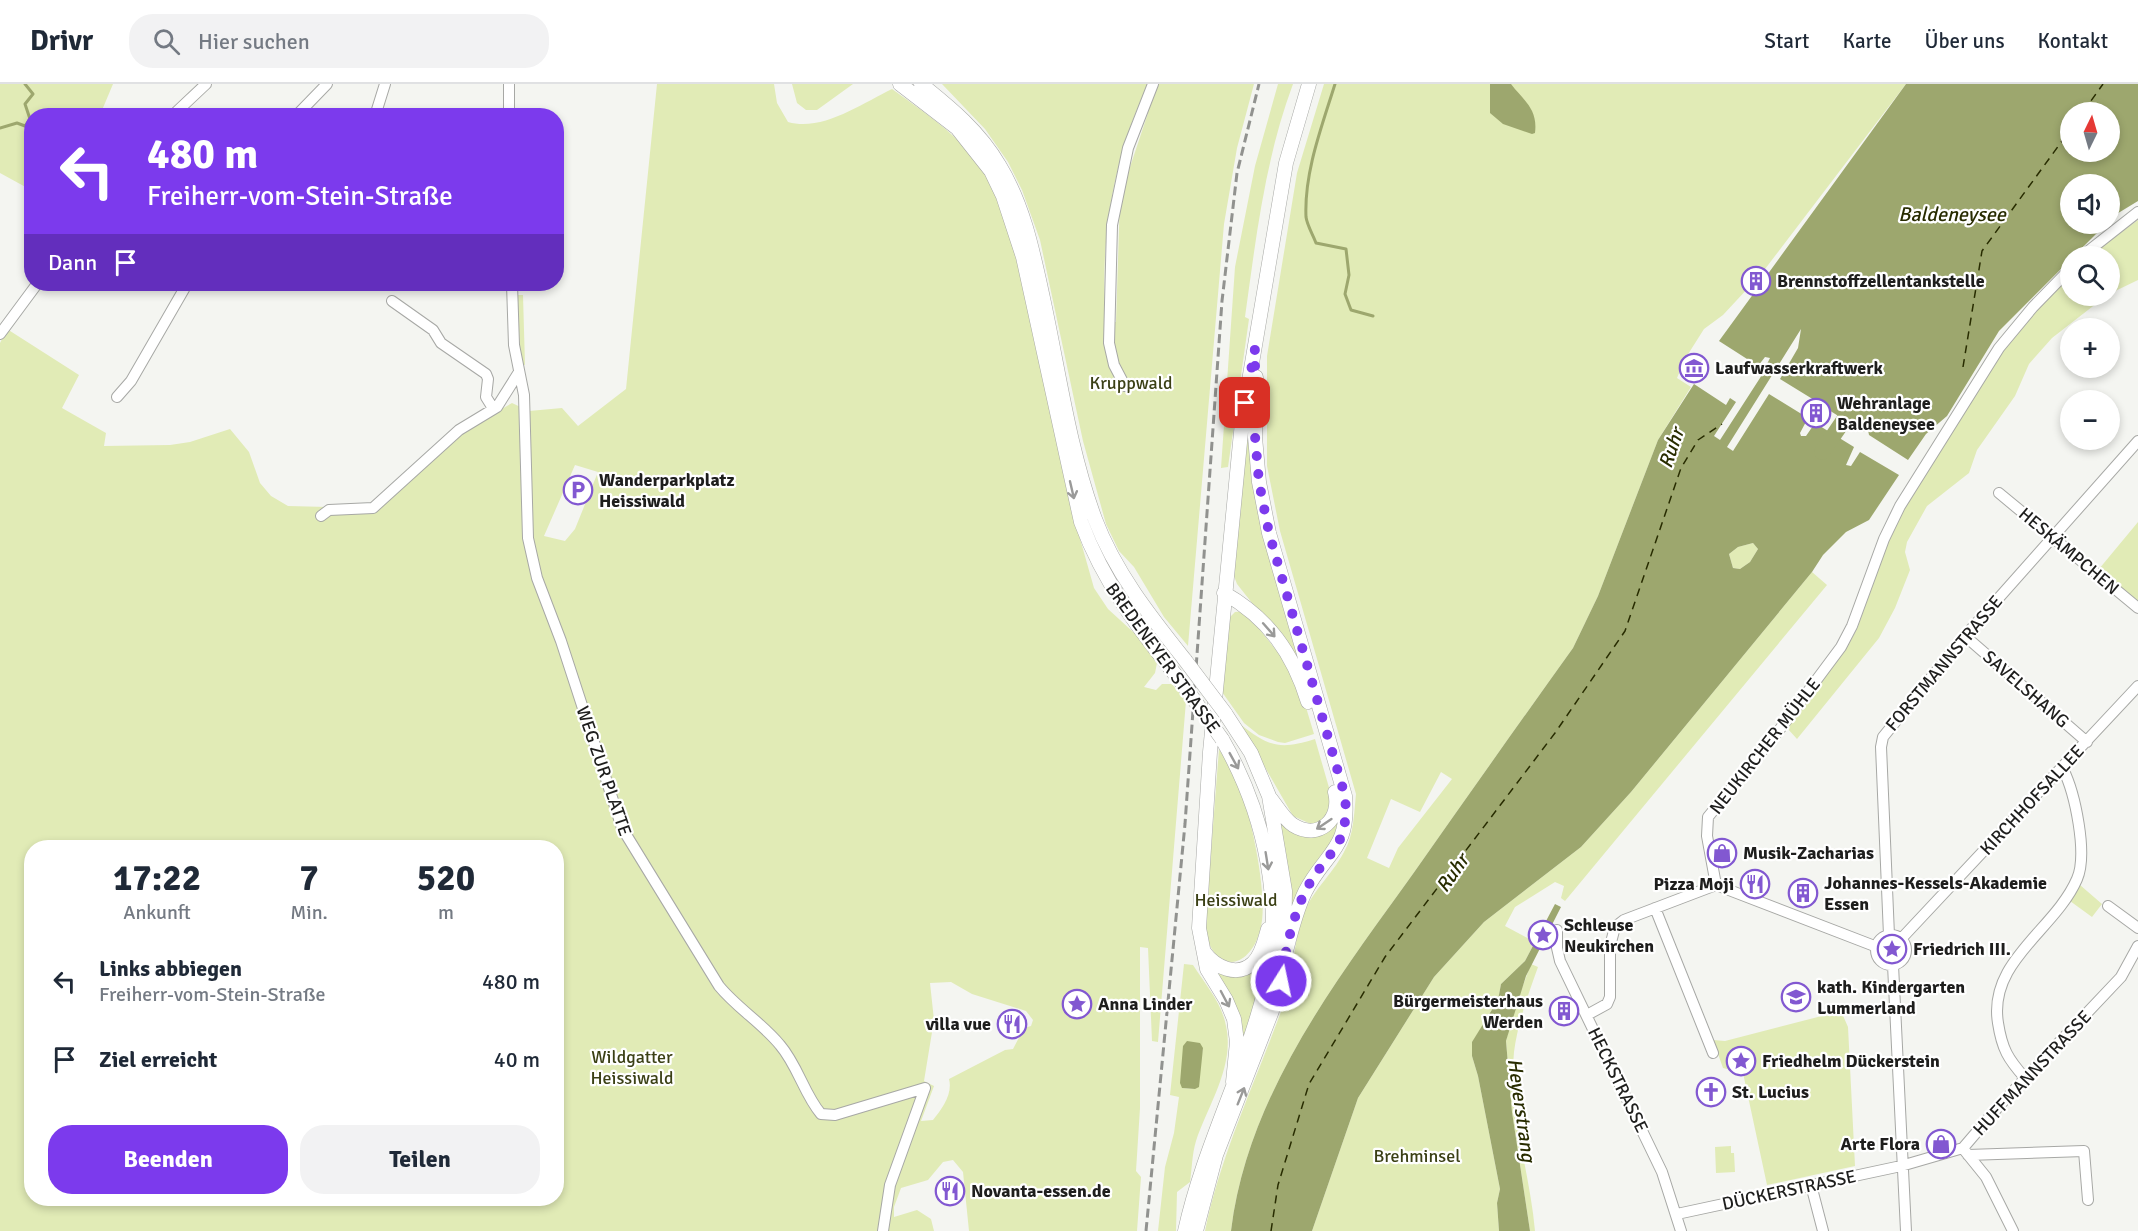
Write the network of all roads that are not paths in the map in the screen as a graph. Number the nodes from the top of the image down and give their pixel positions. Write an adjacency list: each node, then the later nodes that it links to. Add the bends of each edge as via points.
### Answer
1 (206, 84): 9 (street)
2 (327, 84): 10 (street)
3 (385, 84): 11 (street)
4 (509, 84): 12 (street)
5 (900, 84): 40 (main road, BREDENEYER STRASSE, one-way to 40, bridge, via 957,128 991,171 1003,196 1023,257 1081,522 1115,595 1222,739 1247,784 1265,848)
6 (921, 84): 36 (main road, BREDENEYER STRASSE, bridge, via 983,141 1013,192 1034,254 1077,457 1104,542 1125,580 1251,753)
7 (1153, 84): 23 (street, via 1128,148 1112,225 1109,343)
8 (1309, 84): 21 (main road, via 1286,163)
9 (180, 108)
10 (304, 108)
11 (378, 108)
12 (509, 108)
13 (2138, 212): 14 (street)
14 (2095, 246)
15 (2060, 279): 37 (street, NEUKIRCHER MÜHLE, via 1999,348 1893,519 1841,647 1708,818 1707,836)
16 (32, 291): 20 (street)
17 (183, 291): 24 (street)
18 (512, 291): 22 (street, WEG ZUR PLATTE)
19 (392, 301): 25 (street, via 433,330 441,343 486,374 486,397)
20 (0, 334)
21 (1255, 349): 30 (main road, via 1242,422); 48 (main road, via 1255,436 1269,533 1345,796 1347,815 1345,832 1337,848 1306,890)
22 (519, 372): 25 (street); 59 (street, WEG ZUR PLATTE, via 524,395 528,538 533,562 608,791 630,844 719,986 779,1043 821,1114 836,1115 925,1088 887,1200)
23 (1125, 386)
24 (117, 398)
25 (497, 407): 28 (street, via 459,430 373,508 329,510)
26 (2138, 441): 29 (street, FORSTMANNSTRASSE)
27 (1999, 493): 29 (street, HESKÄMPCHEN)
28 (321, 516)
29 (2054, 538): 31 (street, HESKÄMPCHEN); 32 (street, FORSTMANNSTRASSE)
30 (1224, 593): 36 (main road, one-way to 36, via 1250,608 1290,654 1333,785 1336,812 1324,827 1307,830 1287,820); 45 (main road, via 1210,752)
31 (2138, 608)
32 (1965, 636): 34 (street, SAVELSHANG); 43 (street, FORSTMANNSTRASSE, via 1883,737)
33 (2138, 686): 34 (street, KIRCHHOFSALLEE)
34 (2087, 742): 35 (street, KIRCHHOFSALLEE)
35 (2062, 769): 44 (street, KIRCHHOFSALLEE); 52 (street, via 2071,786 2079,834 2077,879 2013,963 1999,989 1997,1017 2001,1039 2008,1059)
36 (1269, 796): 48 (main road, BREDENEYER STRASSE, via 1285,891)
37 (1716, 885): 39 (street); 46 (street)
38 (2109, 906): 41 (street)
39 (1655, 908): 50 (street, via 1615,927 1610,946 1610,997 1607,1004); 51 (street)
40 (1272, 918): 45 (main road, via 1257,958 1240,969 1225,969 1212,963); 53 (main road, BREDENEYER STRASSE, via 1272,952 1264,993)
41 (2138, 928)
42 (1557, 930): 50 (street, HECKSTRASSE, via 1560,961)
43 (1889, 935): 44 (street); 46 (street)
44 (1901, 939): 49 (street, via 1905,955)
45 (1200, 946): 53 (main road, one-way to 53, via 1207,969 1234,1020 1237,1042)
46 (1877, 946): 49 (street, via 1879,959)
47 (2138, 946): 52 (street, HUFFMANNSTRASSE, via 2121,976)
48 (1284, 959): 61 (main road, BREDENEYER STRASSE, one-way to 48, via 1216,1155 1272,1011)
49 (1893, 965): 55 (street)
50 (1587, 1015): 58 (street, HECKSTRASSE, via 1662,1172)
51 (1713, 1053)
52 (2025, 1078): 54 (street, HUFFMANNSTRASSE)
53 (1233, 1082): 60 (main road, BREDENEYER STRASSE, via 1202,1166)
54 (1965, 1152): 55 (street, HUFFMANNSTRASSE); 57 (street, via 2084,1152); 65 (street, via 1986,1177)
55 (1901, 1166): 56 (street, DÜCKERSTRASSE); 64 (street)
56 (1811, 1185): 58 (street, DÜCKERSTRASSE); 63 (street)
57 (2088, 1200)
58 (1677, 1214): 62 (street, HECKSTRASSE)
59 (883, 1231)
60 (1185, 1231)
61 (1196, 1231)
62 (1681, 1231)
63 (1823, 1231)
64 (1906, 1231)
65 (2013, 1231)

